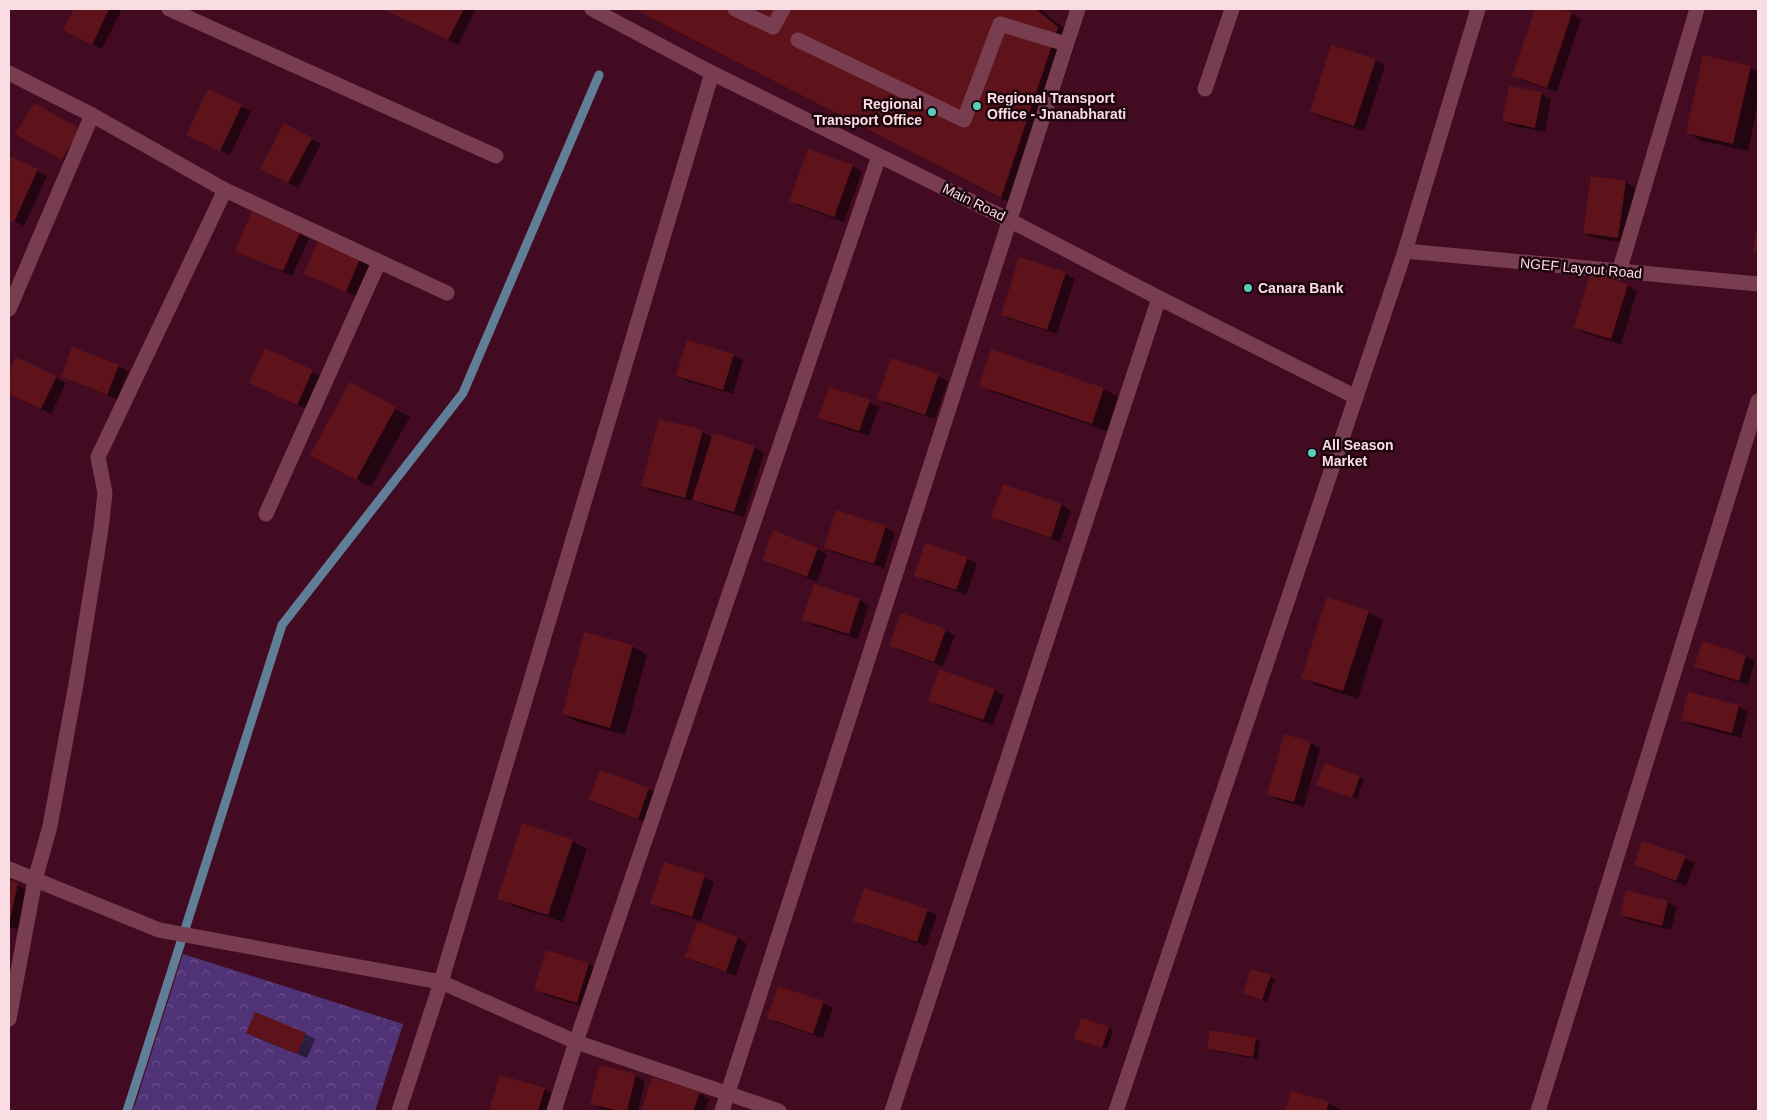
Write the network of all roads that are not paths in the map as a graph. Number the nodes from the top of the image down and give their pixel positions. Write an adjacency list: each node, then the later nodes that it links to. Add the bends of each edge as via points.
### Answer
1 (169, 9): 15 (street)
2 (592, 9): 12 (street, Main Road)
3 (735, 9): 4 (street, via 773,27)
4 (783, 9)
5 (1078, 9): 10 (street)
6 (1232, 9): 13 (street)
7 (1478, 9): 19 (street)
8 (1697, 9): 21 (street)
9 (798, 40): 10 (street, via 964,120 1000,24)
10 (1066, 44): 18 (street)
11 (9, 73): 14 (street)
12 (712, 73): 16 (street, Main Road); 31 (street)
13 (1204, 90)
14 (92, 115): 17 (street); 25 (street)
15 (496, 156)
16 (879, 156): 18 (street, Main Road); 33 (street)
17 (225, 190): 20 (street); 30 (street, via 98,457 105,493 101,529 50,826)
18 (1009, 220): 24 (street, Main Road); 34 (street)
19 (1405, 251): 21 (street, NGEF Layout Road); 26 (street)
20 (379, 262): 23 (street); 28 (street)
21 (1619, 272): 22 (street, NGEF Layout Road)
22 (1758, 284)
23 (447, 294)
24 (1159, 298): 26 (street, Main Road); 39 (street)
25 (9, 309)
26 (1356, 397): 40 (street)
27 (1758, 401): 41 (street)
28 (266, 514)
29 (9, 869): 30 (street)
30 (35, 880): 31 (street, via 159,930); 32 (street)
31 (441, 982): 33 (street); 35 (street)
32 (9, 1019)
33 (576, 1042): 34 (street); 36 (street)
34 (728, 1094): 37 (street); 38 (street)
35 (399, 1111)
36 (554, 1111)
37 (722, 1111)
38 (779, 1111)
39 (892, 1111)
40 (1116, 1111)
41 (1538, 1111)

